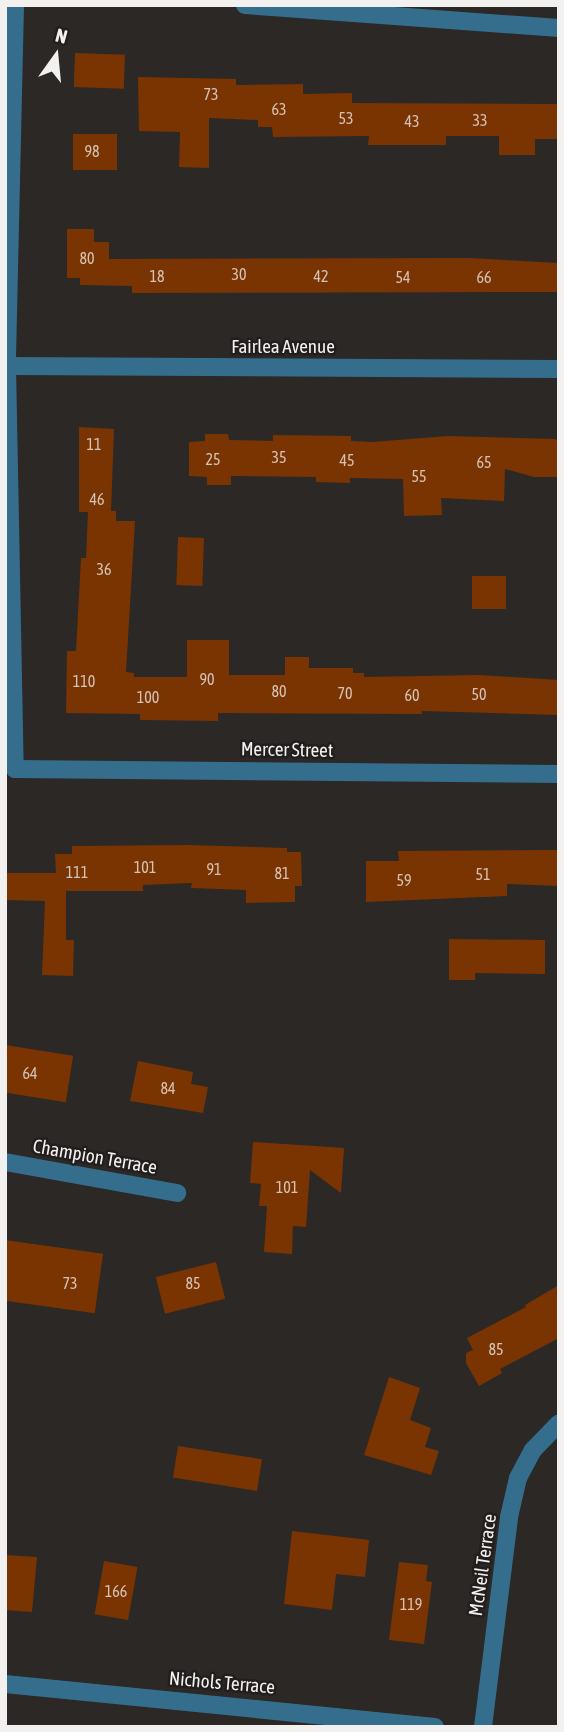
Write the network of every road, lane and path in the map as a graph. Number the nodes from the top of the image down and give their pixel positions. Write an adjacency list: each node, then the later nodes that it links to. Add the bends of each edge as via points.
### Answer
1 (15, 5): 4 (street)
2 (246, 5): 3 (street)
3 (559, 28)
4 (7, 366): 5 (street, Fairlea Avenue); 6 (street, Mercer Street, via 15,769)
5 (559, 369)
6 (559, 774)
7 (5, 1163): 8 (street, Champion Terrace)
8 (177, 1193)
9 (559, 1423): 12 (street, McNeil Terrace, via 533,1450 518,1478)
10 (5, 1684): 11 (street, Nichols Terrace)
11 (435, 1727)
12 (483, 1727)

